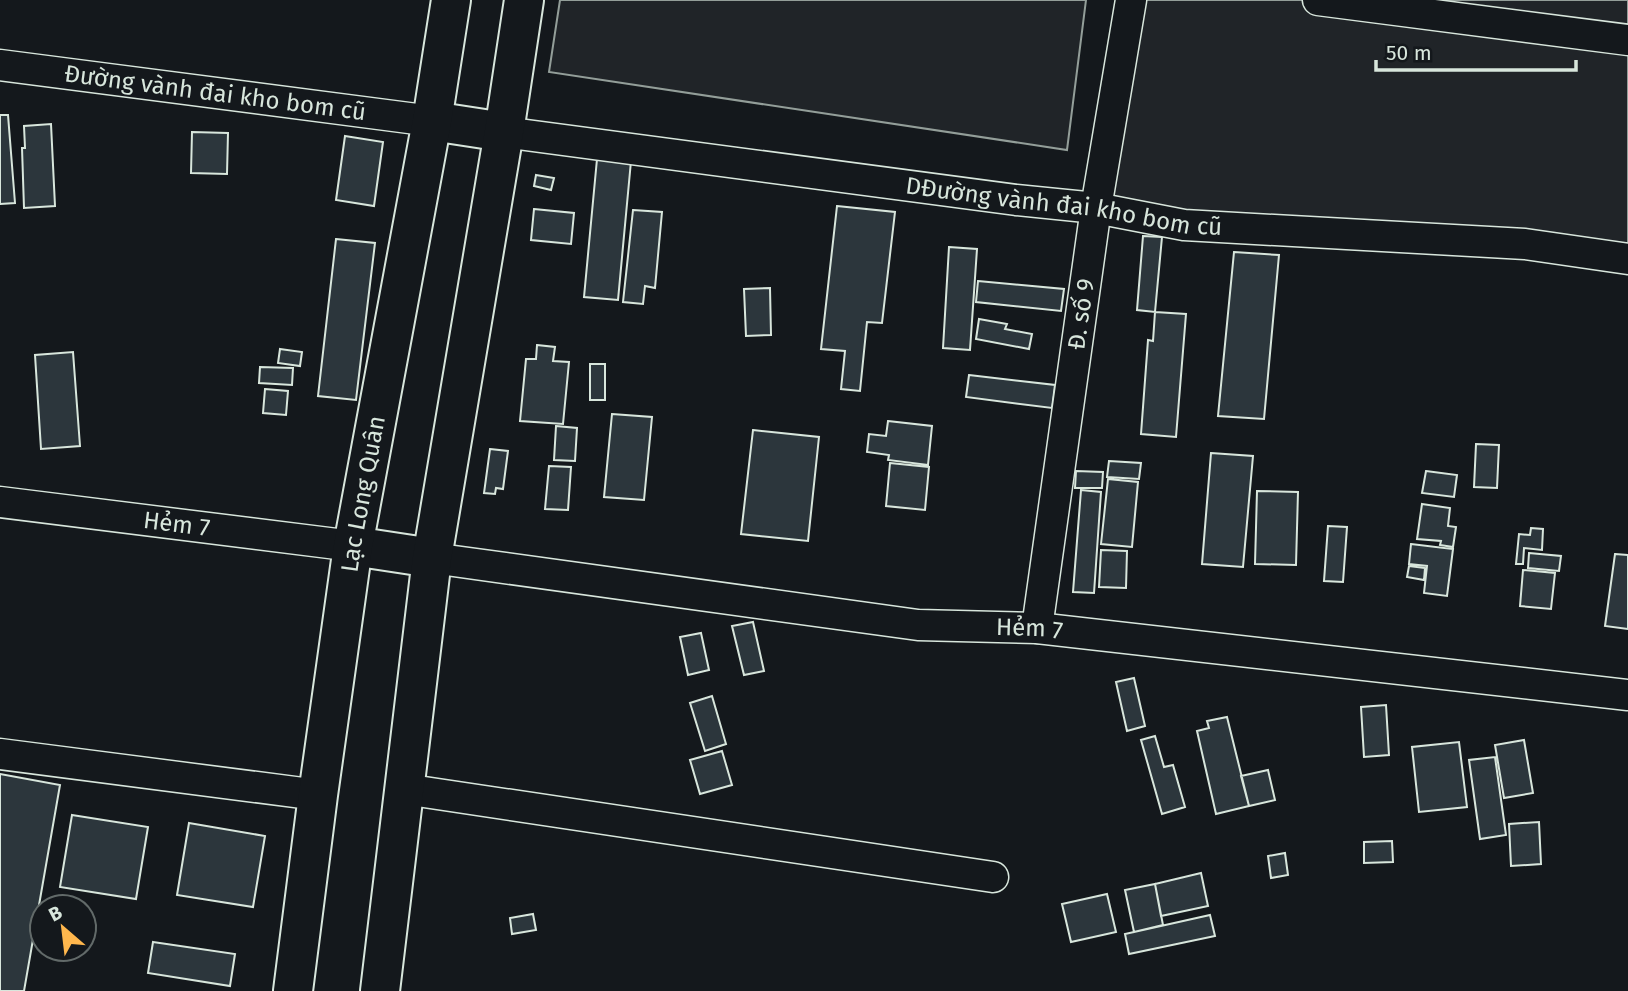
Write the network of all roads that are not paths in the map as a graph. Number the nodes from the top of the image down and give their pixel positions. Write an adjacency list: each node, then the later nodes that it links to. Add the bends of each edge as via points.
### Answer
1 (451, 0): 7 (main road, Lạc Long Quân)
2 (524, 0): 8 (main road)
3 (1131, 0): 9 (street, Đ. số 9)
4 (1318, 0): 5 (street)
5 (1628, 40)
6 (0, 65): 7 (street, Đường vành đai kho bom cũ)
7 (432, 121): 8 (main road); 12 (main road, Lạc Long Quân)
8 (504, 132): 9 (street, DĐường vành đai kho bom cũ); 13 (main road)
9 (1096, 208): 10 (street, DĐường vành đai kho bom cũ, via 1184,225); 14 (street, Đ. số 9)
10 (1585, 253)
11 (0, 502): 12 (street, Hẻm 7)
12 (353, 546): 13 (main road); 18 (main road, Lạc Long Quân)
13 (432, 558): 14 (street, Hẻm 7, via 918,625); 17 (main road)
14 (1037, 628): 15 (street, Hẻm 7)
15 (1628, 695)
16 (0, 754): 18 (street)
17 (404, 789): 19 (street); 21 (main road)
18 (318, 795): 20 (main road, Lạc Long Quân)
19 (993, 877)
20 (293, 991)
21 (380, 991)

